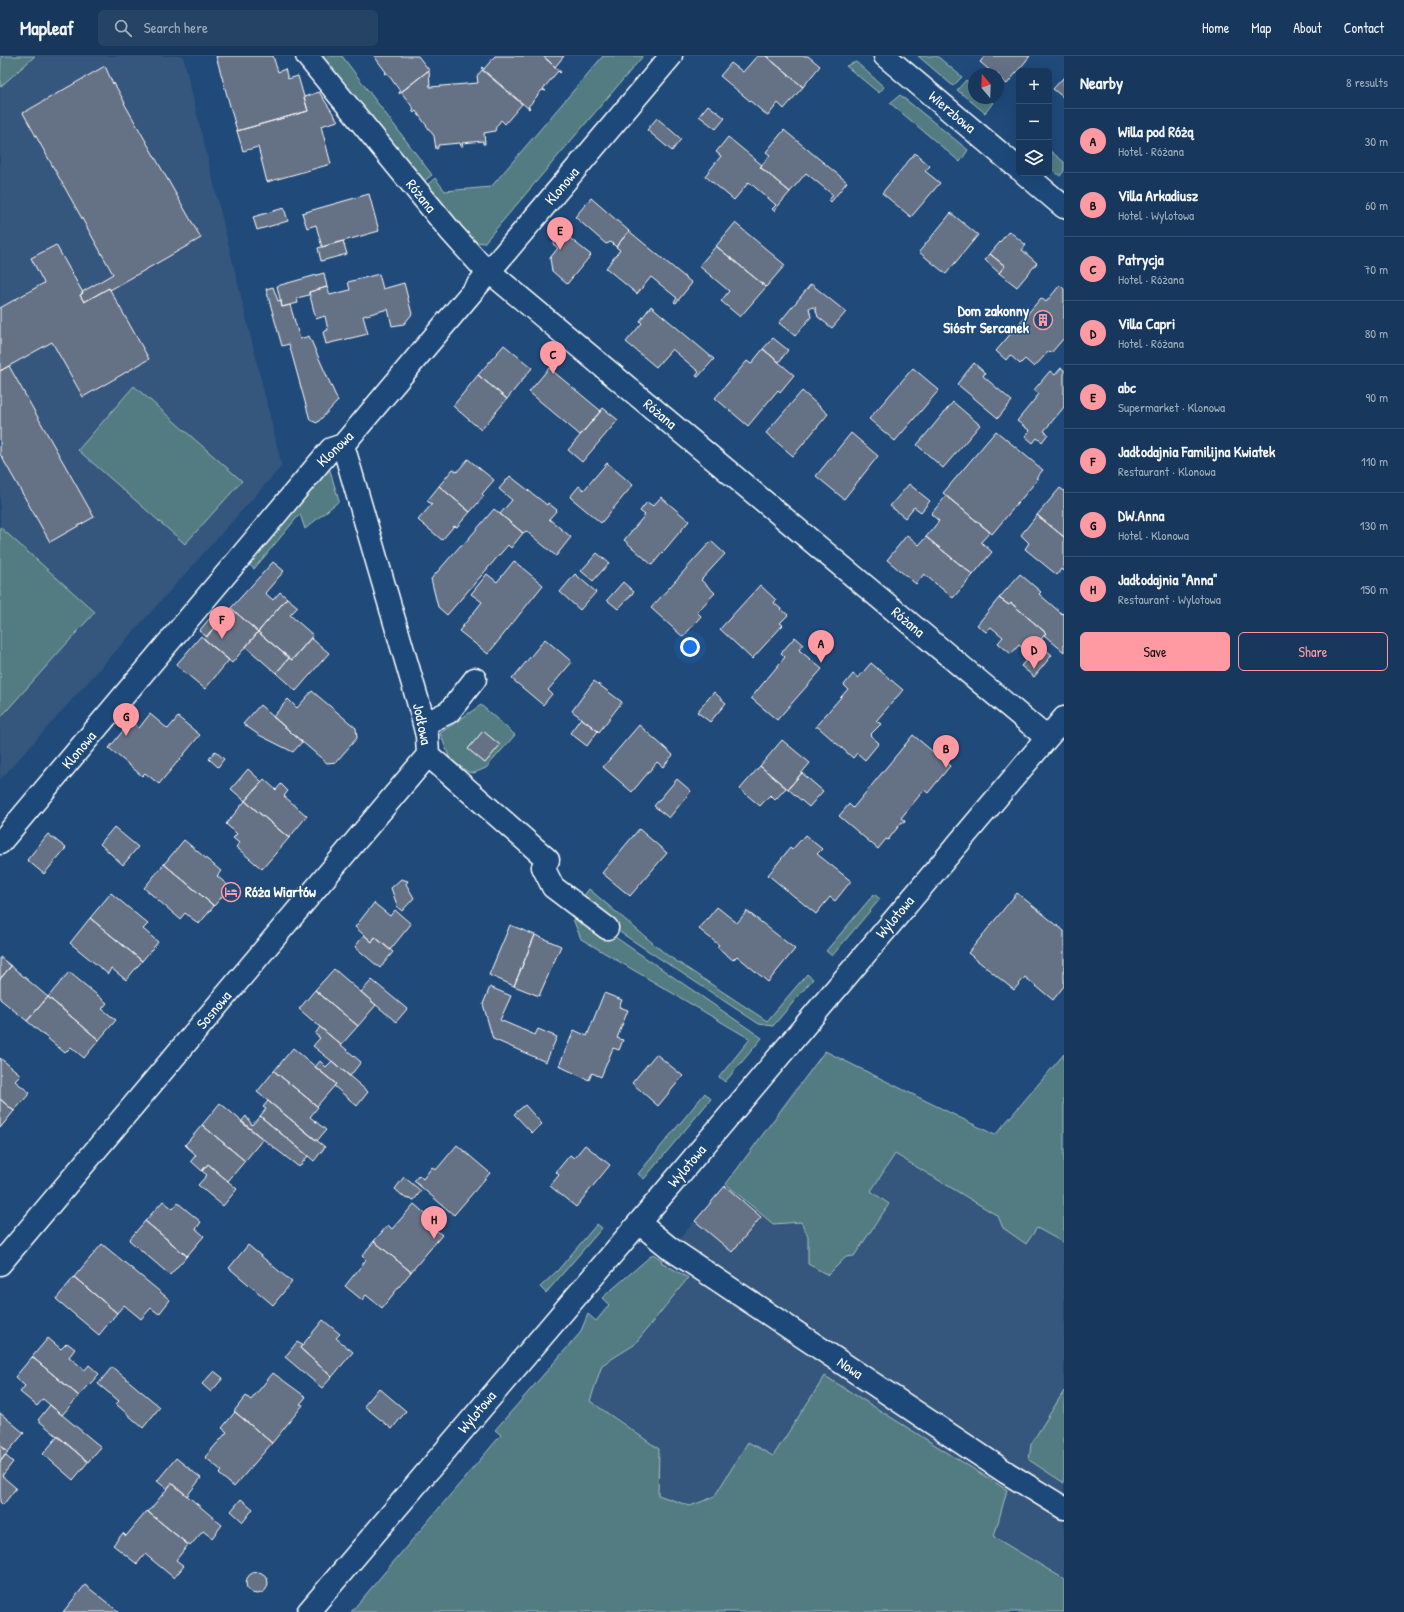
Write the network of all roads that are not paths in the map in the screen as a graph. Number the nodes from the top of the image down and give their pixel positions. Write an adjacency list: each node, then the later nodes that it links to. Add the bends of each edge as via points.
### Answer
1 (307, 56): 7 (street, Różana, via 452,234)
2 (671, 56): 7 (street, Klonowa)
3 (885, 56): 4 (street, Wierzbowa)
4 (1016, 166)
5 (1028, 176): 6 (street)
6 (1064, 207)
7 (490, 271): 8 (street, Klonowa); 12 (street, Różana)
8 (343, 445): 11 (street, Jodłowa); 14 (street, Klonowa, via 331,449)
9 (475, 679): 11 (street, via 449,712)
10 (1064, 718): 12 (street, Wylotowa)
11 (424, 724): 13 (street, Jodłowa)
12 (1047, 738): 16 (street, Wylotowa)
13 (428, 755): 15 (street, Jodłowa, via 548,860 543,867 553,887); 17 (street, Sosnowa)
14 (0, 843)
15 (607, 928)
16 (639, 1223): 18 (street, Nowa, via 678,1253 1006,1473); 19 (street, Wylotowa)
17 (0, 1264)
18 (1064, 1508)
19 (308, 1612)

